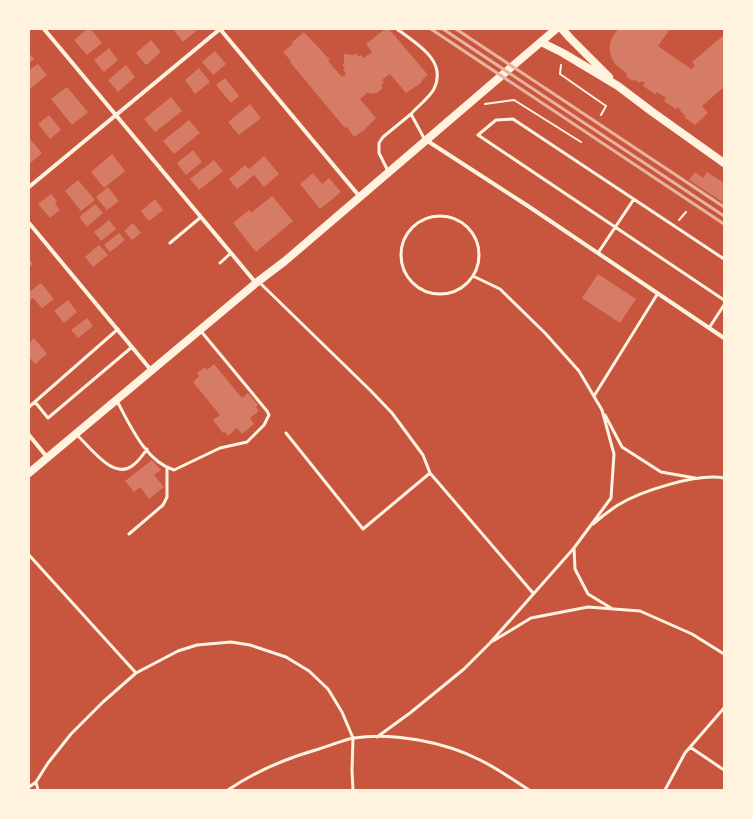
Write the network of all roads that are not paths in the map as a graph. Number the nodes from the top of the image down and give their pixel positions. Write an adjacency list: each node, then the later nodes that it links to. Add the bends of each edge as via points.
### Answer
1 (44, 29): 9 (street)
2 (220, 29): 9 (street); 14 (street)
3 (397, 29): 8 (lane, via 428,53 437,69 434,88)
4 (556, 29): 6 (main road)
5 (562, 29): 7 (main road)
6 (540, 42): 7 (main road); 10 (main road)
7 (618, 86): 11 (main road)
8 (411, 114): 10 (lane); 12 (lane, via 378,143 378,153)
9 (116, 116): 13 (street); 16 (street)
10 (425, 140): 12 (main road); 20 (street)
11 (724, 163)
12 (388, 172): 14 (main road)
13 (29, 187)
14 (360, 197): 25 (main road)
15 (634, 199): 18 (lane); 18 (lane, via 513,119 496,120 478,135); 22 (lane)
16 (201, 218): 19 (lane); 21 (street)
17 (29, 223): 30 (street)
18 (615, 227): 20 (lane); 27 (lane)
19 (170, 243)
20 (598, 253): 26 (street)
21 (231, 254): 23 (lane); 25 (street)
22 (724, 259)
23 (220, 263)
24 (473, 276): 24 (lane, via 478,264 478,246 469,229 460,221 448,216 429,217 413,226 405,237 401,249 402,262 406,275 415,285 440,294 464,286); 35 (lane, via 500,289 545,333 579,370)
25 (257, 282): 31 (main road); 47 (lane, via 392,413 419,450)
26 (658, 293): 29 (street); 35 (lane)
27 (724, 300)
28 (724, 305): 29 (lane)
29 (709, 328): 32 (street)
30 (118, 329): 33 (street); 37 (lane)
31 (200, 330): 34 (main road); 45 (lane, via 269,415 264,425 247,442 220,448 174,470)
32 (724, 338)
33 (132, 347): 34 (street); 37 (lane, via 48,418)
34 (152, 371): 36 (main road)
35 (594, 396): 39 (lane)
36 (116, 400): 41 (main road); 43 (lane)
37 (35, 402): 38 (lane)
38 (29, 407)
39 (602, 410): 48 (lane, via 622,447 661,472); 50 (lane, via 614,454 611,498)
40 (286, 433): 47 (lane, via 363,529)
41 (76, 434): 43 (lane, via 116,470 132,466); 44 (main road)
42 (29, 435): 44 (street)
43 (147, 450): 45 (lane)
44 (47, 457): 46 (main road)
45 (167, 468): 51 (lane, via 165,501)
46 (29, 473)
47 (430, 473): 54 (lane)
48 (697, 478): 49 (lane); 50 (lane, via 654,489 619,505)
49 (724, 478)
50 (589, 526): 52 (lane)
51 (129, 534)
52 (574, 548): 54 (lane); 55 (lane, via 576,569 588,594)
53 (29, 555): 58 (lane)
54 (533, 593): 56 (lane)
55 (613, 609): 56 (lane, via 588,607 531,618); 57 (lane, via 640,612 692,634)
56 (490, 643): 60 (lane, via 464,669)
57 (724, 654)
58 (136, 673): 61 (lane, via 178,651 197,645 231,642 250,645 286,657 309,671 328,689); 64 (lane, via 71,734)
59 (724, 708): 62 (lane)
60 (377, 737): 61 (lane); 69 (lane, via 426,741 464,752)
61 (353, 738): 67 (lane, via 273,765); 68 (lane)
62 (690, 747): 63 (lane); 70 (lane)
63 (724, 770)
64 (36, 782): 65 (lane); 66 (lane)
65 (29, 787)
66 (38, 790)
67 (228, 790)
68 (353, 790)
69 (529, 790)
70 (665, 790)

